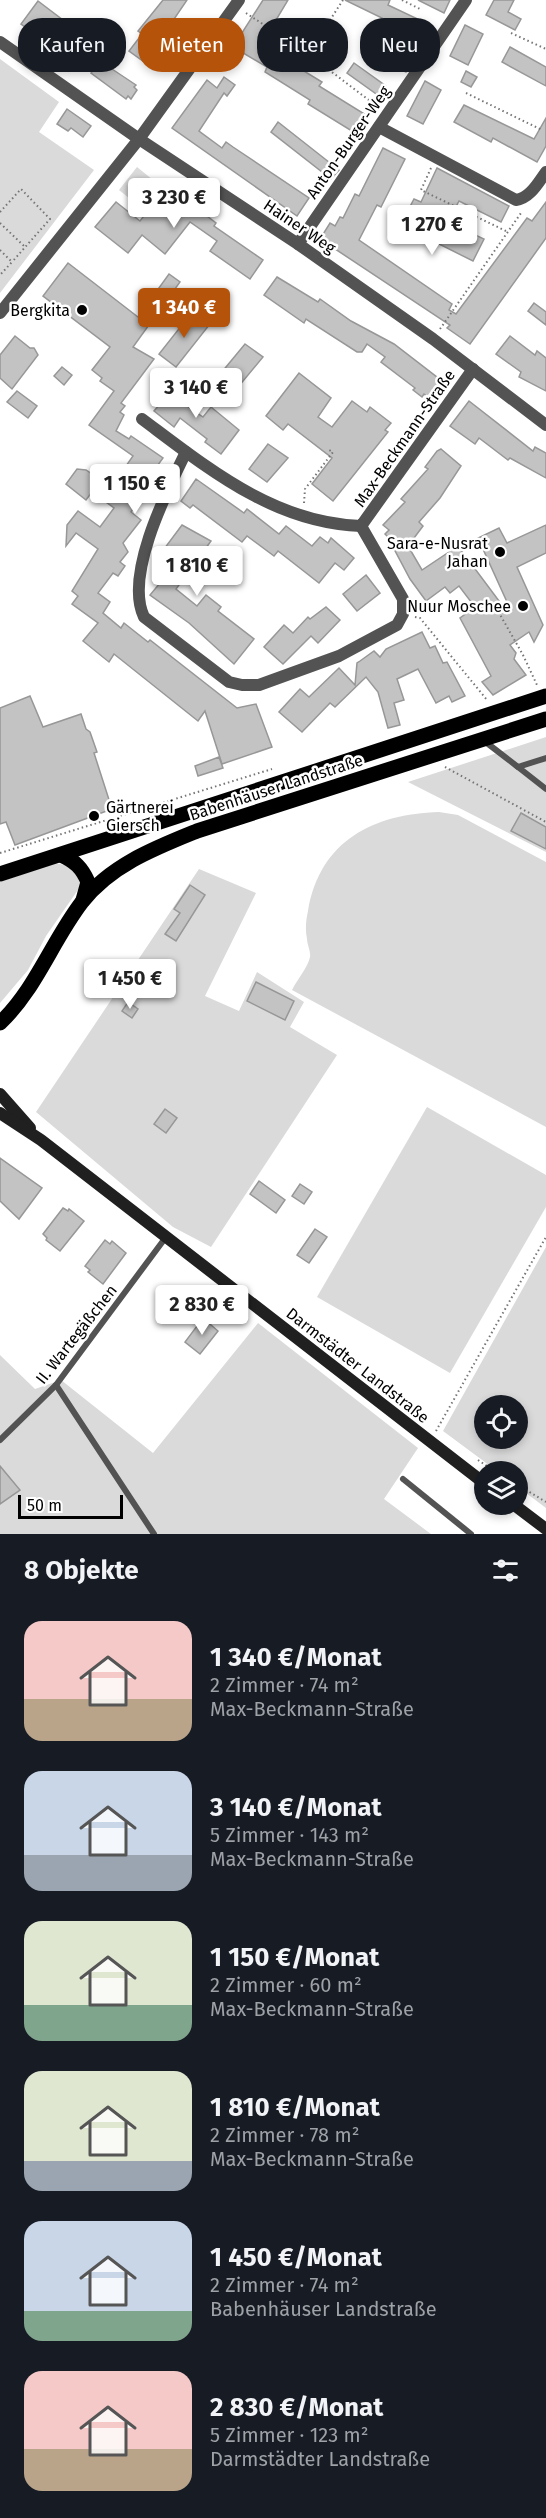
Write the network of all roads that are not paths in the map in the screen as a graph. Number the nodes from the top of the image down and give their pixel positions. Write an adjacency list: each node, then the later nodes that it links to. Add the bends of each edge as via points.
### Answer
1 (466, 0): 4 (street, Anton-Burger-Weg)
2 (237, 3): 5 (street)
3 (0, 42): 5 (street, Hainer Weg)
4 (379, 127): 6 (street, via 516,200 523,199); 7 (street, Anton-Burger-Weg)
5 (139, 139): 7 (street, Hainer Weg); 8 (street)
6 (546, 172)
7 (298, 244): 9 (street, Hainer Weg)
8 (0, 313)
9 (473, 369): 11 (street, Hainer Weg); 13 (street, Max-Beckmann-Straße)
10 (142, 419): 12 (street, Max-Beckmann-Straße)
11 (546, 425)
12 (186, 452): 13 (street, Max-Beckmann-Straße, via 231,484 277,508); 13 (street, Max-Beckmann-Straße, via 151,533 140,577 139,603 144,617 218,675 242,686 259,685 339,656 392,629 404,614 400,592)
13 (361, 526)
14 (546, 696): 20 (main road, Babenhäuser Landstraße)
15 (546, 719): 16 (main road, Babenhäuser Landstraße)
16 (483, 740): 18 (lane); 22 (main road, Babenhäuser Landstraße, via 162,845 123,866)
17 (546, 758): 18 (lane)
18 (518, 767): 19 (lane)
19 (546, 789)
20 (61, 855): 21 (main road, Babenhäuser Landstraße); 22 (main road, via 80,867 88,882)
21 (0, 874)
22 (82, 903): 23 (main road, Babenhäuser Landstraße)
23 (17, 1007): 24 (main road, Babenhäuser Landstraße); 25 (main road, Babenhäuser Landstraße)
24 (0, 1023)
25 (0, 1035)
26 (0, 1088): 28 (main road)
27 (0, 1094): 28 (main road, Darmstädter Landstraße)
28 (9, 1103): 30 (main road, Darmstädter Landstraße)
29 (0, 1113): 30 (main road, Darmstädter Landstraße)
30 (40, 1140): 31 (main road, Darmstädter Landstraße)
31 (166, 1237): 32 (lane, II. Wartegäßchen); 34 (main road, Darmstädter Landstraße)
32 (56, 1385): 33 (lane, II. Wartegäßchen); 38 (lane)
33 (0, 1440)
34 (474, 1475)
35 (403, 1479): 39 (lane)
36 (525, 1515): 37 (main road)
37 (542, 1530)
38 (154, 1534)
39 (471, 1534)

